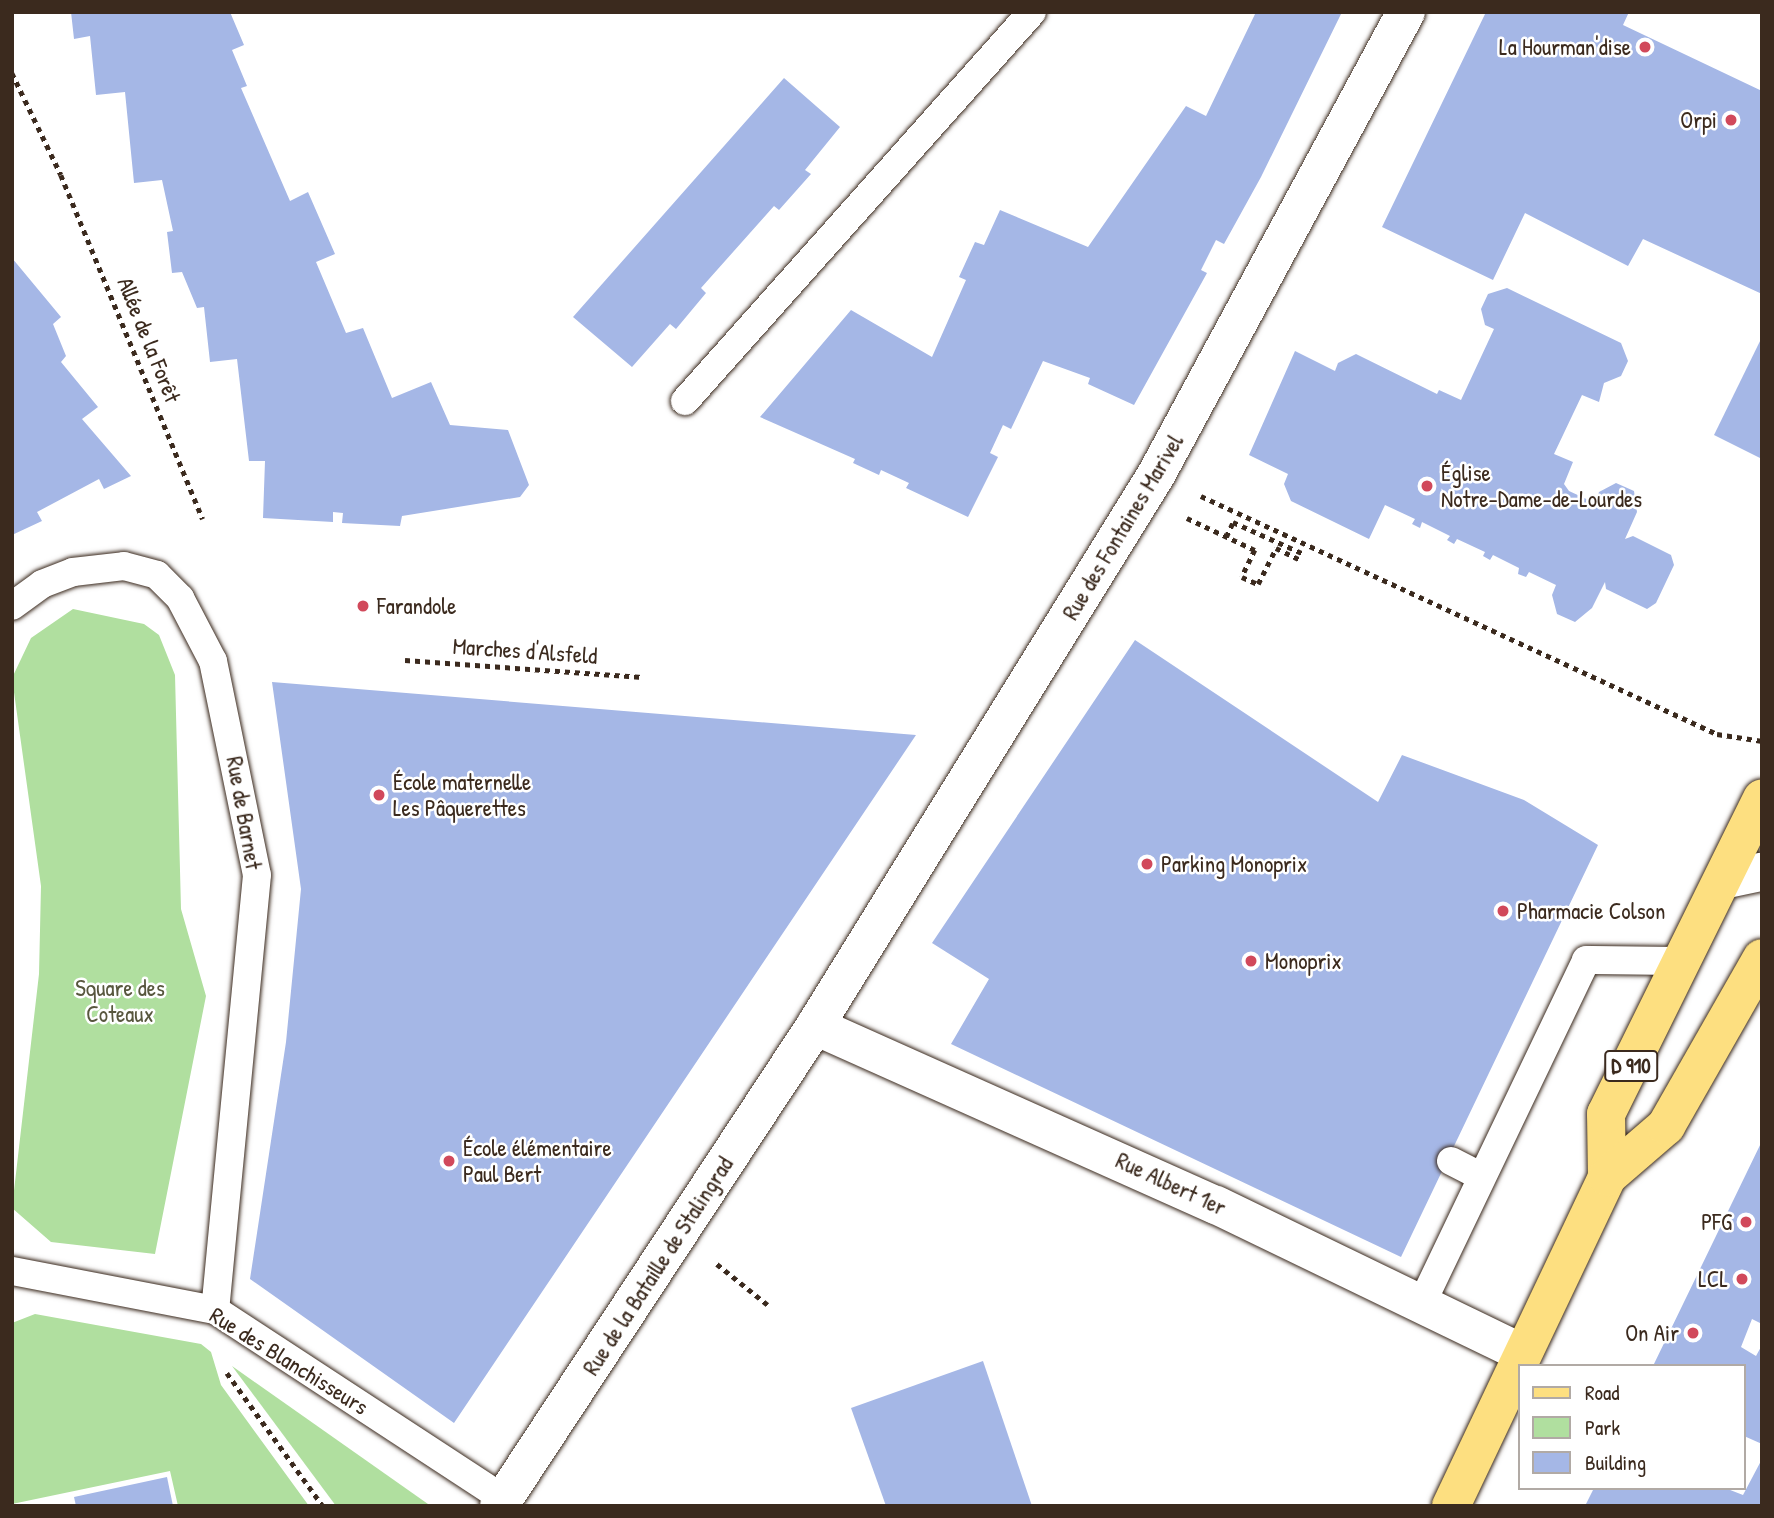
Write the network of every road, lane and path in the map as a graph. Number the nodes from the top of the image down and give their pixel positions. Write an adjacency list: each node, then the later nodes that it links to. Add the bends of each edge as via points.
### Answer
1 (1032, 12): 4 (lane)
2 (1406, 12): 5 (street, Rue des Fontaines Marivel)
3 (12, 73): 7 (path, Allée de la Forêt, via 61,175)
4 (685, 401)
5 (1156, 475): 6 (path); 20 (street, Rue des Fontaines Marivel)
6 (1192, 492): 8 (path, via 1185,517); 14 (path, via 1717,734)
7 (203, 519)
8 (1226, 537): 9 (path, via 1233,522); 10 (path, via 1255,550 1242,577 1258,584 1276,548)
9 (1304, 554)
10 (1301, 560)
11 (12, 606): 28 (lane, Rue de Barnet, via 41,584 73,572 124,566 156,575 180,598 213,661 257,875)
12 (405, 660): 13 (path, Marches d'Alsfeld)
13 (642, 677)
14 (1762, 741)
15 (1762, 799): 17 (main road, D 910)
16 (1762, 872): 17 (street)
17 (1723, 880): 19 (main road, D 910)
18 (1762, 958): 23 (main road, D 910, via 1666,1126)
19 (1684, 961): 22 (lane, via 1586,960); 23 (main road, D 910, via 1606,1114)
20 (815, 1026): 24 (street, Rue de la Bataille de Stalingrad); 26 (street, Rue Albert 1er, via 1081,1143)
21 (1451, 1161): 22 (lane)
22 (1481, 1176): 26 (lane)
23 (1607, 1177): 29 (main road, D 910)
24 (680, 1235): 27 (path); 30 (street, Rue de la Bataille de Stalingrad)
25 (12, 1271): 28 (lane, Rue des Blanchisseurs)
26 (1422, 1303): 29 (street, Rue Albert 1er)
27 (768, 1305)
28 (215, 1310): 30 (lane, Rue des Blanchisseurs); 32 (path, via 217,1348 227,1375)
29 (1522, 1353): 31 (main road, D 910)
30 (501, 1502)
31 (1457, 1504)
32 (323, 1506)

